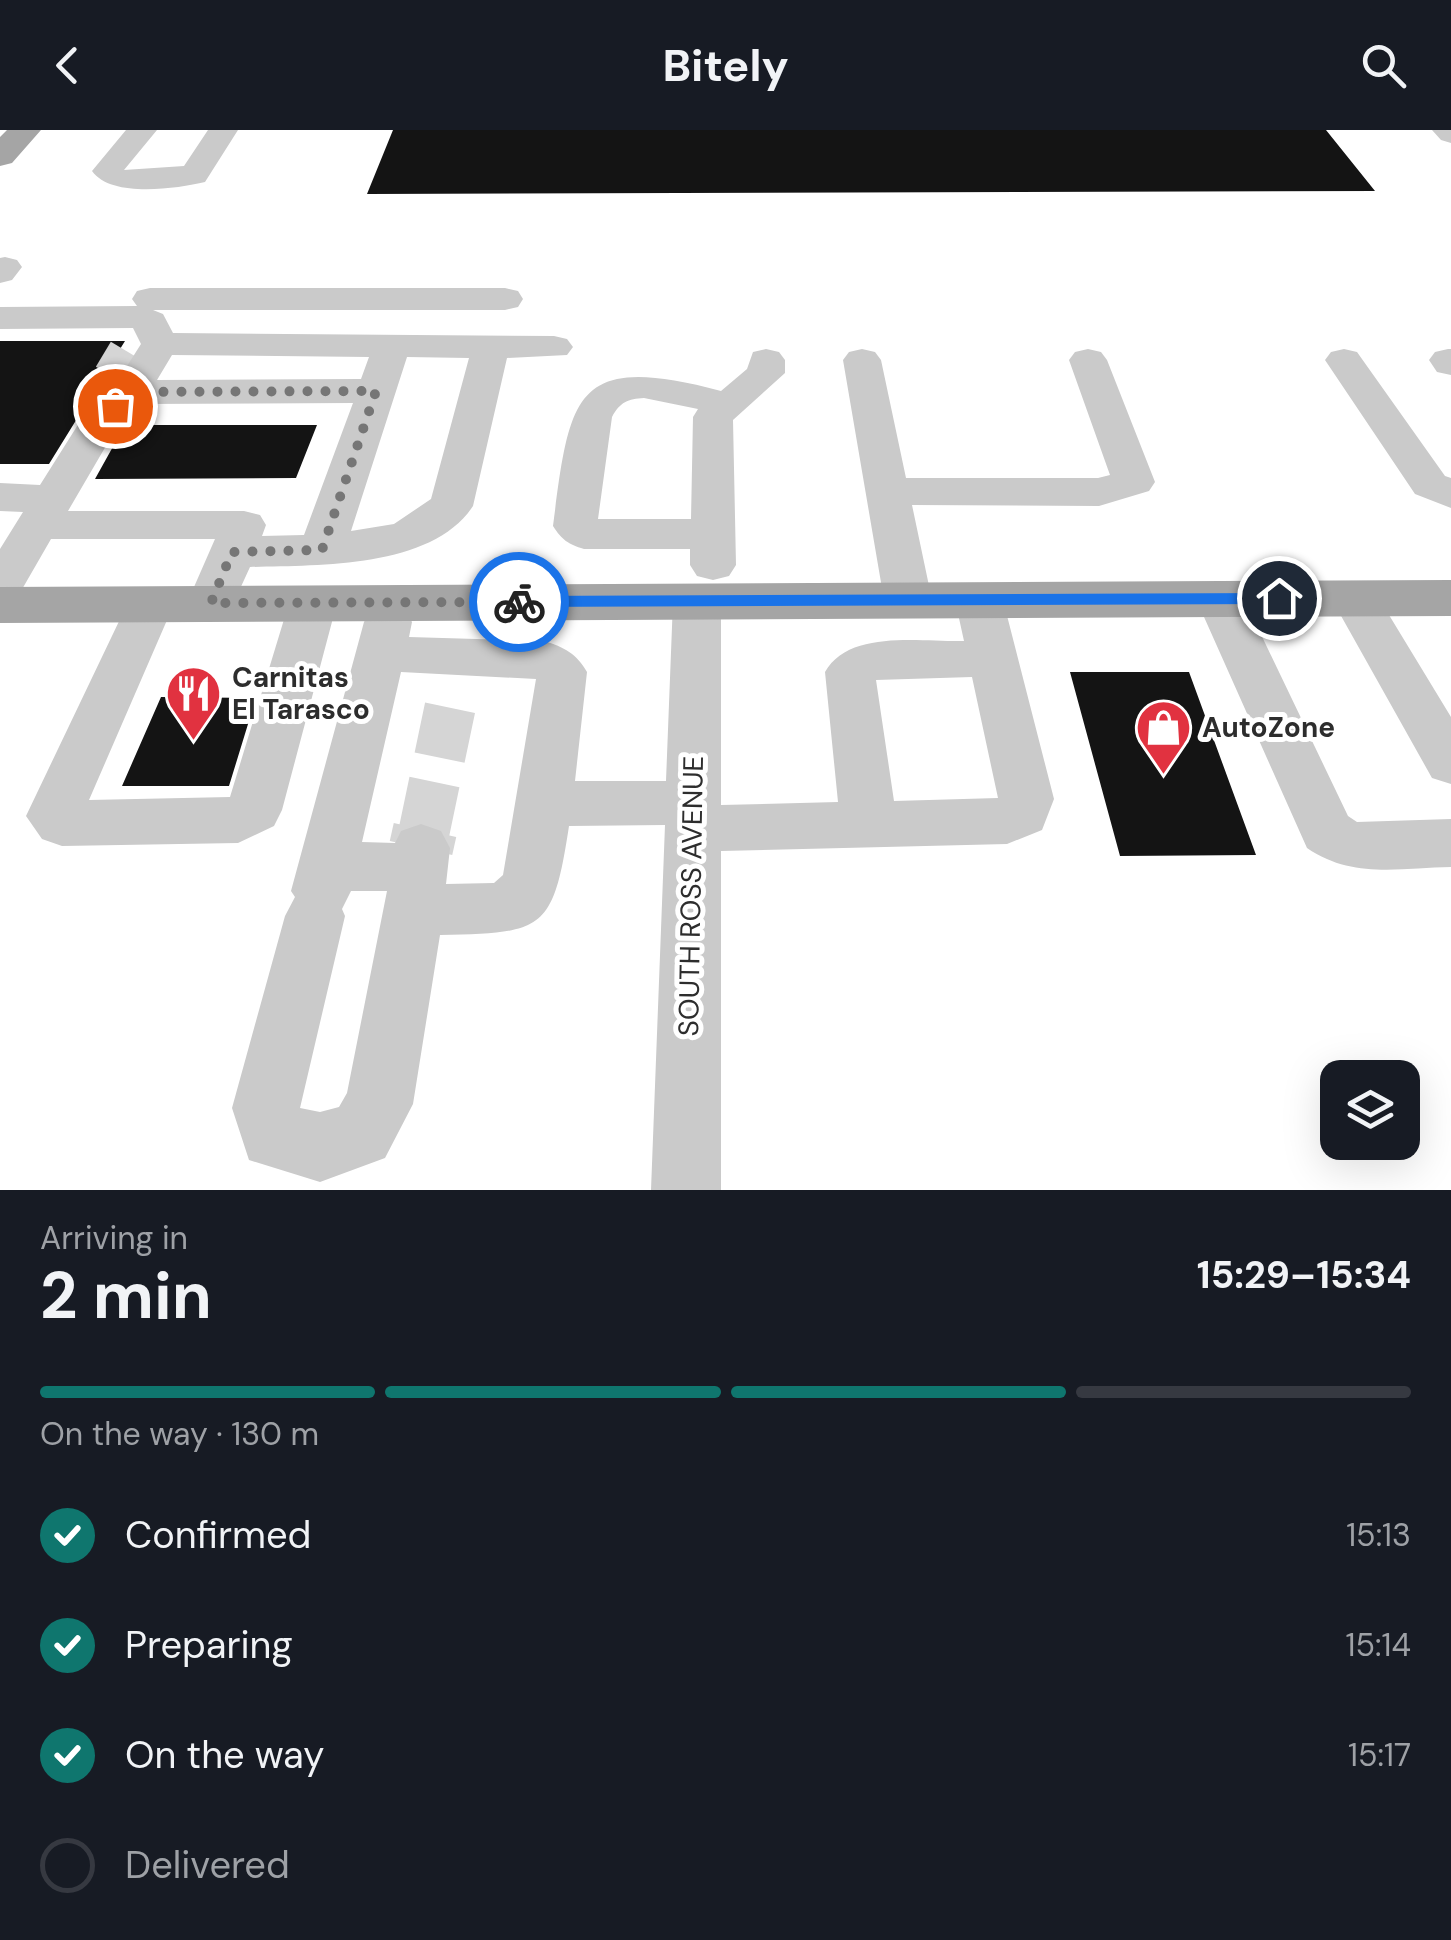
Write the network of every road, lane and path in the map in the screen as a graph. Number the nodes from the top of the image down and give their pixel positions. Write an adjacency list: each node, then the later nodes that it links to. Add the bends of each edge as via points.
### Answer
1 (25, 130): 4 (main road)
2 (142, 130): 3 (street, via 114,175 194,175)
3 (224, 130)
4 (0, 156)
5 (171, 267): 8 (street)
6 (505, 299): 8 (street, via 385,283)
7 (0, 318): 8 (street)
8 (139, 344): 9 (street); 16 (street); 21 (street)
9 (392, 346): 10 (street); 16 (street)
10 (491, 347): 11 (street); 23 (street, via 451,506 406,537)
11 (554, 347)
12 (766, 360): 17 (street, via 766,373)
13 (862, 360): 18 (street)
14 (1088, 360): 18 (street, via 1134,482 1099,492)
15 (1344, 360): 19 (street, via 1430,485)
16 (376, 391): 23 (street)
17 (729, 404): 22 (street, SOUTH ROSS AVENUE, via 714,417); 22 (street, via 640,385 598,398 588,420 575,526 584,534)
18 (887, 492): 29 (street)
19 (1451, 494)
20 (0, 497): 21 (street)
21 (45, 512): 24 (street, via 244,525); 25 (street)
22 (712, 534): 31 (street, SOUTH ROSS AVENUE)
23 (322, 550): 24 (street)
24 (232, 552): 33 (street)
25 (0, 588)
26 (1355, 598): 27 (main road); 28 (main road); 39 (street)
27 (1451, 598)
28 (1220, 599): 30 (main road); 43 (street, via 1327,832 1348,846)
29 (908, 600): 30 (main road); 31 (main road)
30 (979, 600): 38 (street)
31 (705, 601): 32 (main road); 41 (street, SOUTH ROSS AVENUE)
32 (393, 602): 34 (main road); 37 (street)
33 (211, 603): 34 (main road); 35 (main road)
34 (313, 603): 35 (street, via 254,810 238,820 62,823 54,816)
35 (150, 604): 36 (main road)
36 (0, 605)
37 (380, 654): 40 (street, via 458,669 544,659 562,672); 45 (street)
38 (993, 658): 42 (street, via 863,662 850,672); 42 (street, via 1026,799 1022,814 1006,821)
39 (1451, 763)
40 (545, 804): 41 (street); 44 (street, via 530,888 506,908)
41 (693, 816): 42 (street); 46 (street, SOUTH ROSS AVENUE)
42 (869, 824)
43 (1451, 843)
44 (418, 875): 45 (street); 45 (street, via 379,1104 361,1134 320,1147 273,1136 266,1108)
45 (321, 891)
46 (686, 1190)

